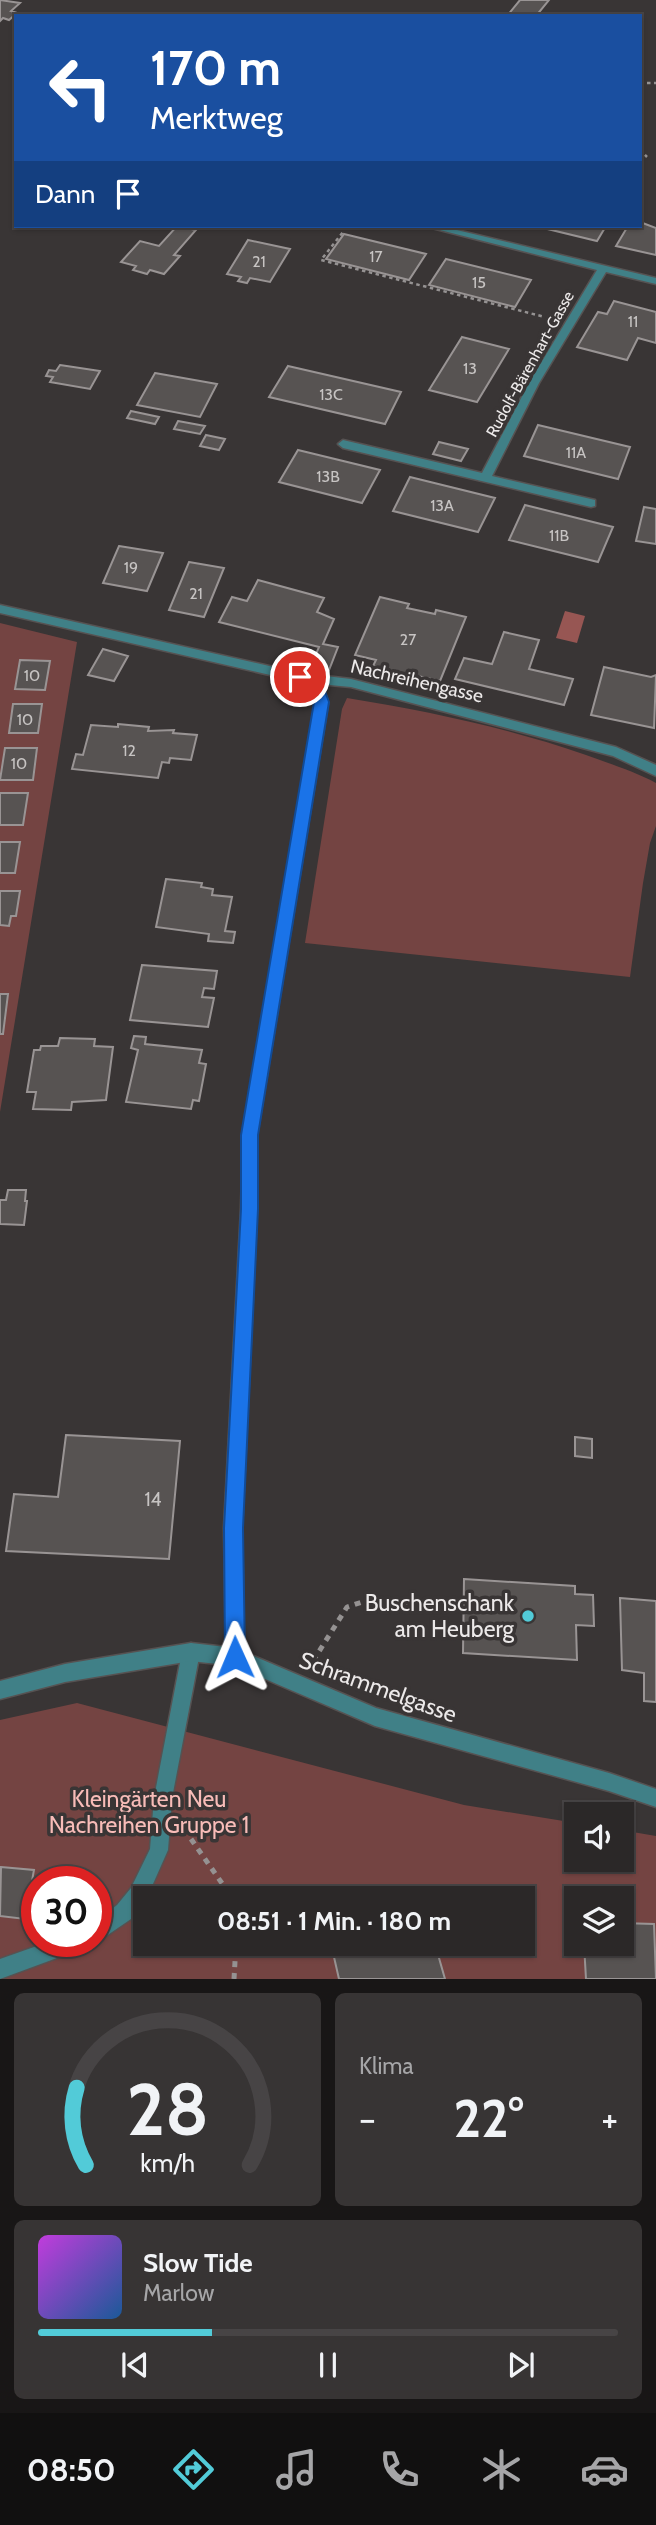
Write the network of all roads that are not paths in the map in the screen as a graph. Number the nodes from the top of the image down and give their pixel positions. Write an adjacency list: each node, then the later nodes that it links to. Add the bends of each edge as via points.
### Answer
1 (437, 228): 2 (street)
2 (603, 268): 3 (street); 5 (street, Rudolf-Bärenhart-Gasse, via 534,383)
3 (656, 281)
4 (342, 444): 5 (street)
5 (485, 477): 6 (street)
6 (591, 503)
7 (0, 608): 8 (street, Nachreihengasse)
8 (300, 677): 9 (street, Nachreihengasse, via 351,683 537,730 616,752); 11 (street, via 318,689 321,702 250,1135 233,1528)
9 (656, 771)
10 (191, 1652): 11 (street, Schrammelgasse); 12 (street, Schrammelgasse, via 65,1673); 14 (street, via 163,1798 159,1850 138,1895)
11 (235, 1657): 13 (street, Schrammelgasse, via 376,1717)
12 (0, 1690)
13 (656, 1798)
14 (112, 1922)
15 (33, 1957): 16 (street)
16 (0, 1969)

